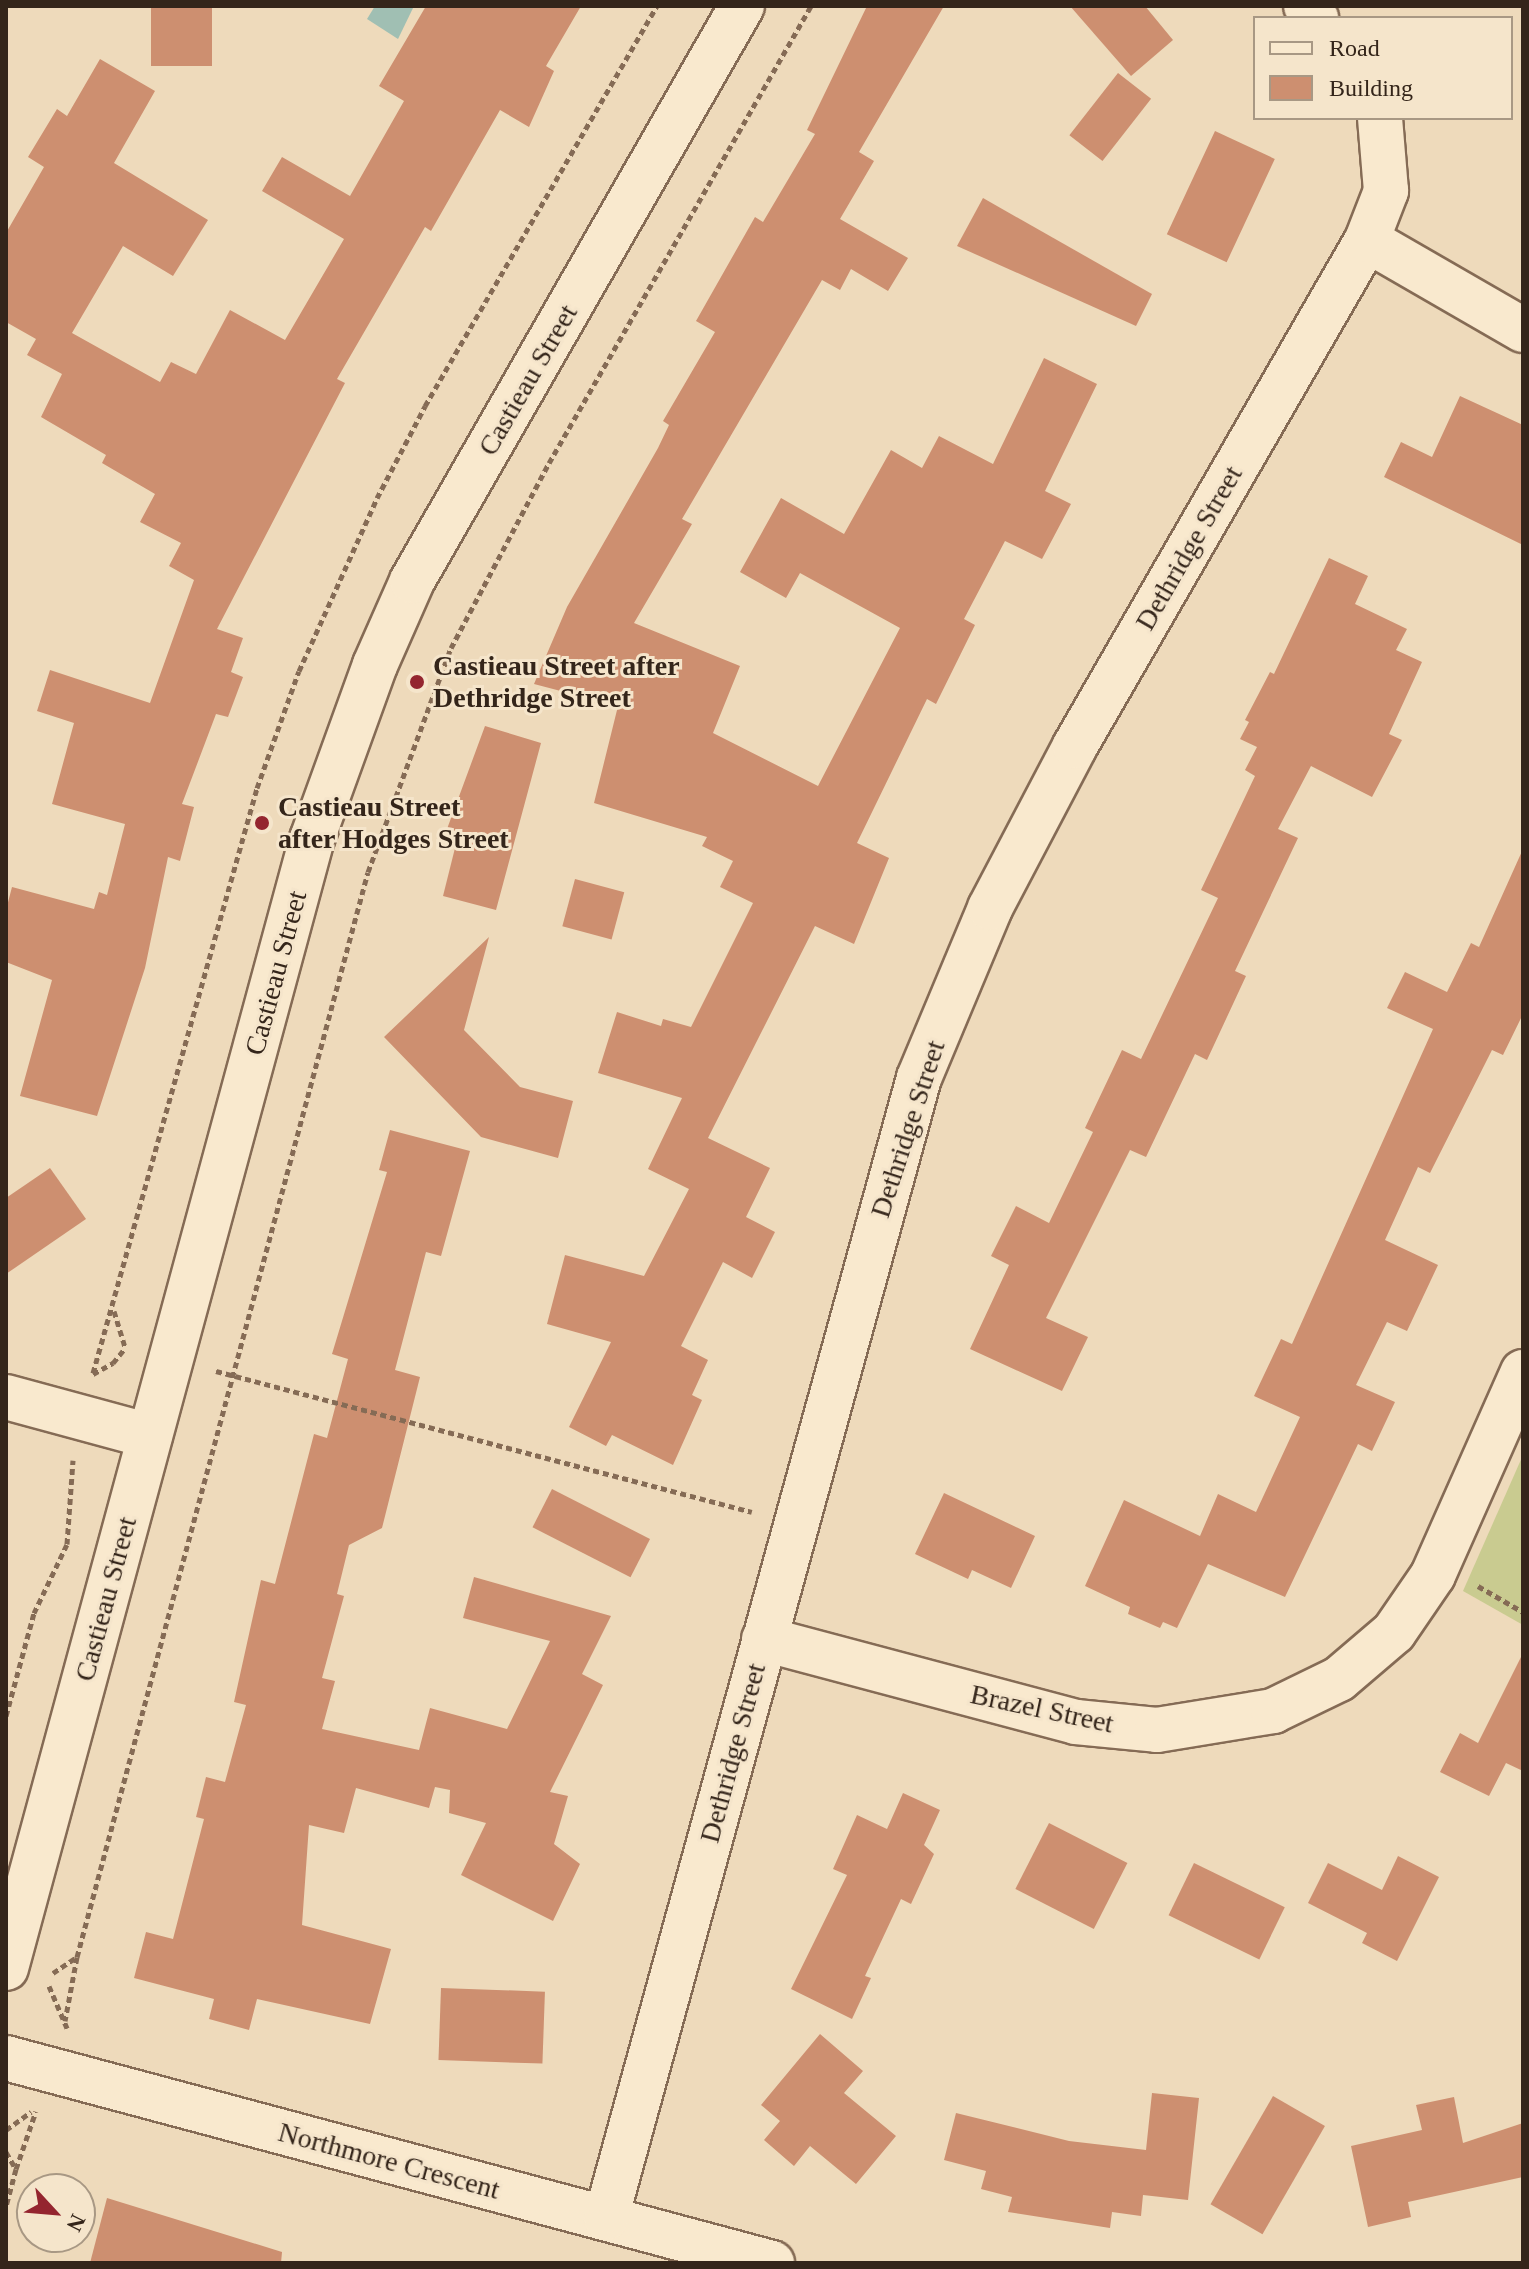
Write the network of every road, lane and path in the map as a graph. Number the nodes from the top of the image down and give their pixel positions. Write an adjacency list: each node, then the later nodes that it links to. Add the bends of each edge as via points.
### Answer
1 (742, 6): 12 (street, Castieau Street, via 412,581 375,665 312,839)
2 (811, 6): 9 (path, via 549,463 451,648 368,872)
3 (1381, 120): 4 (street, Dethridge Street, via 1386,137 1386,191)
4 (1367, 240): 5 (street); 13 (street, Dethridge Street, via 1075,746 990,908 919,1078)
5 (1523, 330)
6 (114, 1311): 11 (path, via 126,1347 90,1377)
7 (204, 1368): 9 (path)
8 (1523, 1372): 14 (street, Brazel Street, via 1433,1575 1394,1632 1339,1679 1273,1711 1157,1730 1076,1722)
9 (233, 1376): 13 (path); 16 (path)
10 (6, 1397): 11 (street)
11 (81, 1417): 12 (street); 15 (path, via 67,1544 34,1613)
12 (150, 1436): 17 (street, Castieau Street)
13 (795, 1524): 14 (street, Dethridge Street)
14 (764, 1639): 24 (street, Dethridge Street)
15 (6, 1716)
16 (77, 1957): 18 (path); 18 (path, via 64,2023)
17 (6, 1967): 18 (path)
18 (49, 1976)
19 (6, 2058): 24 (street, Northmore Crescent)
20 (6, 2130): 22 (path, via 38,2107)
21 (6, 2152): 22 (path)
22 (16, 2169): 23 (path)
23 (6, 2206)
24 (606, 2218): 25 (street, Northmore Crescent)
25 (772, 2263)

